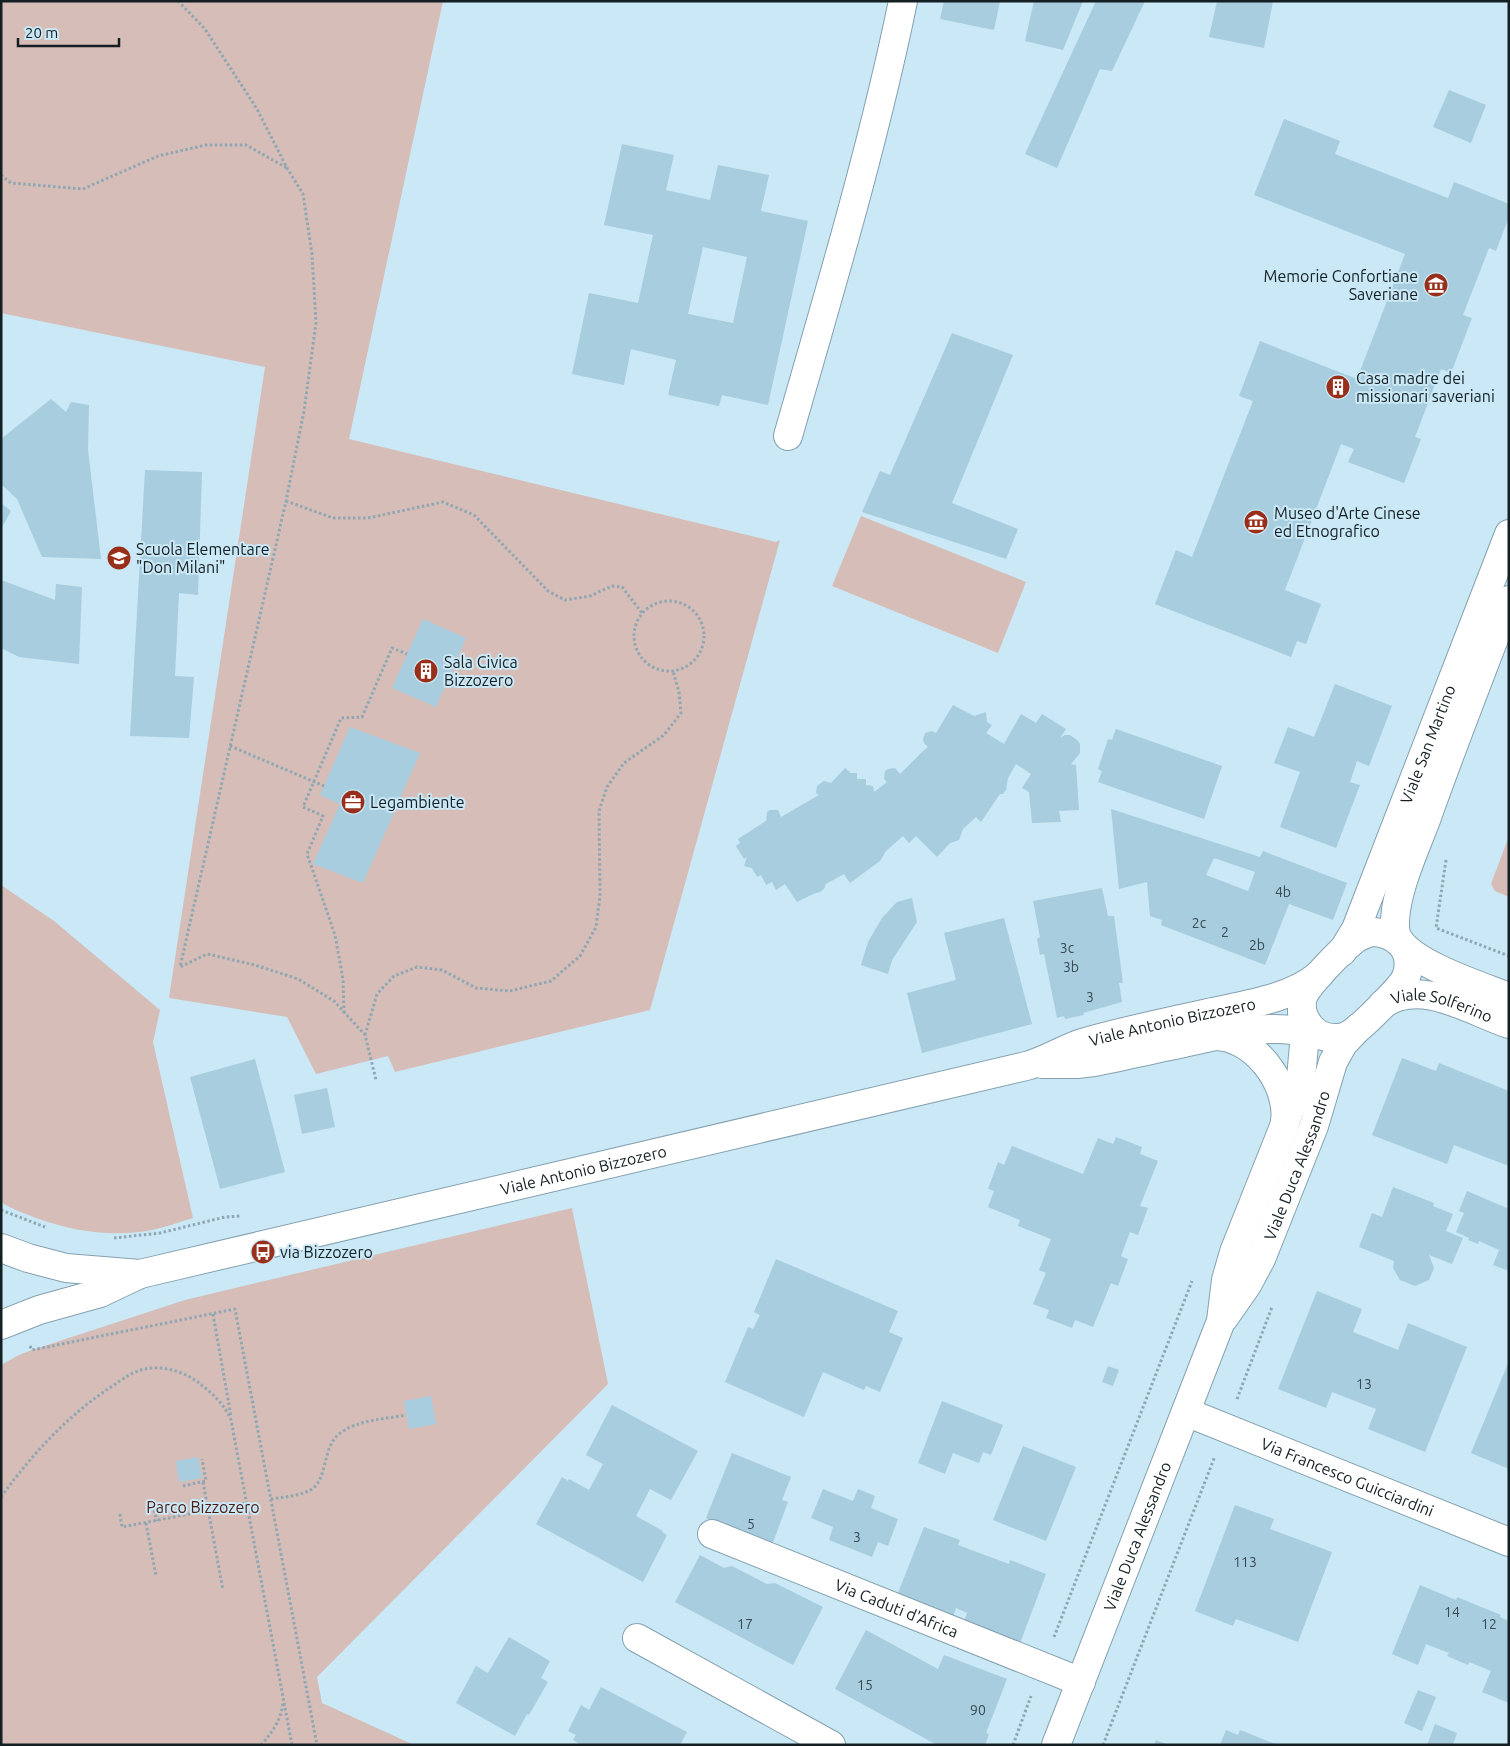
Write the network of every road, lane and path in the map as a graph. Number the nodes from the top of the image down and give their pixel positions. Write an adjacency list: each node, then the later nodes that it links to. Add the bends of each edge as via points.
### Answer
1 (178, 1): 3 (path, via 205,29 257,109)
2 (903, 1): 5 (street, via 888,74)
3 (287, 168): 4 (path, via 246,145 206,146 158,156 83,189 11,183); 6 (path, via 303,194 312,254 316,323 304,411)
4 (1, 175)
5 (788, 436)
6 (286, 501): 9 (path, via 333,518 368,518 443,502 474,515 548,591 565,600 590,596 612,586 622,588); 12 (path)
7 (1509, 534): 19 (street, Viale San Martino, via 1356,930)
8 (1509, 600): 15 (street, Viale San Martino)
9 (642, 613): 11 (path, via 634,635 641,658 650,666); 11 (path, via 661,601 672,600 684,603 700,618 704,630 701,652 684,668)
10 (407, 654): 13 (path, via 392,648 362,717 341,718)
11 (673, 671): 28 (path, via 681,713 664,735 624,763 607,787 599,810 600,896 596,927 580,956 551,981 510,991 476,988 442,970 417,968 394,976 378,994)
12 (230, 746): 13 (path); 24 (path, via 180,967 207,954 255,964 298,979 334,1001)
13 (314, 782): 14 (path); 24 (path, via 303,808 323,816 307,854 335,935 343,980)
14 (324, 786)
15 (1419, 839): 16 (path); 18 (street, Viale San Martino, via 1396,911 1395,926)
16 (1448, 849): 17 (path); 20 (path, via 1436,928)
17 (1438, 874)
18 (1399, 940): 19 (street, via 1381,932 1371,932 1353,940); 22 (street, Viale Solferino, via 1426,961); 23 (street, Viale San Martino, via 1408,958 1406,978)
19 (1342, 952): 21 (street)
20 (1509, 956)
21 (1319, 975): 26 (street, Viale Duca Alessandro, via 1302,1000); 30 (street, Viale Antonio Bizzozero, via 1291,992 1081,1043)
22 (1509, 997)
23 (1378, 1008): 25 (street, Viale Solferino, via 1397,997 1430,996); 27 (street, Viale Duca Alessandro)
24 (344, 1013): 28 (path)
25 (1509, 1024)
26 (1308, 1025): 27 (street, Viale Antonio Bizzozero, via 1330,1038 1340,1038); 29 (street, Viale Antonio Bizzozero, via 1257,1028); 32 (street, Viale Duca Alessandro, via 1301,1078)
27 (1358, 1028): 43 (street, Viale Duca Alessandro, via 1343,1044 1333,1062 1314,1126 1261,1259)
28 (365, 1035): 31 (path)
29 (1208, 1037): 30 (street, Viale Antonio Bizzozero, via 1086,1064); 32 (street, Viale Antonio Bizzozero, via 1222,1036 1242,1044 1268,1068 1285,1100)
30 (1026, 1066): 38 (street, Viale Antonio Bizzozero)
31 (376, 1080)
32 (1283, 1129): 43 (street, Viale Duca Alessandro, via 1232,1257)
33 (1, 1210): 35 (path)
34 (245, 1216): 36 (path)
35 (49, 1229)
36 (110, 1238)
37 (1, 1248): 38 (street, Viale Antonio Bizzozero, via 66,1268)
38 (140, 1274): 42 (street, Viale Antonio Bizzozero, via 100,1293)
39 (1193, 1281): 64 (path)
40 (1275, 1300): 47 (path)
41 (212, 1314): 42 (path, via 32,1350); 46 (path); 52 (path, via 235,1309)
42 (10, 1321)
43 (1218, 1328): 44 (street, Viale Duca Alessandro)
44 (1186, 1412): 47 (street, Via Francesco Guicciardini); 65 (street, Viale Duca Alessandro)
45 (406, 1415): 52 (path, via 357,1424 344,1430 331,1444 315,1486 302,1493)
46 (232, 1427): 51 (path, via 225,1408 190,1377 162,1368 138,1371 108,1388 62,1426 26,1464); 53 (path)
47 (1226, 1428): 60 (street, Via Francesco Guicciardini); 73 (path)
48 (202, 1459): 49 (path, via 206,1481)
49 (203, 1482): 50 (path); 55 (path)
50 (183, 1486)
51 (1, 1497)
52 (271, 1499): 69 (path)
53 (247, 1503): 55 (path); 66 (path)
54 (153, 1505): 57 (path)
55 (209, 1511): 57 (path); 62 (path)
56 (120, 1514): 58 (path, via 122,1527)
57 (157, 1521): 58 (path)
58 (146, 1523): 61 (path)
59 (712, 1534): 64 (street, Via Caduti d'Africa)
60 (1509, 1542)
61 (156, 1576)
62 (223, 1590)
63 (637, 1638): 70 (street)
64 (1043, 1667): 65 (street, Via Caduti d'Africa); 71 (path)
65 (1081, 1682): 72 (street, Viale Duca Alessandro)
66 (282, 1693): 67 (path, via 280,1716); 68 (path)
67 (261, 1745)
68 (292, 1745)
69 (317, 1745)
70 (831, 1745)
71 (1013, 1745)
72 (1056, 1745)
73 (1103, 1745)

